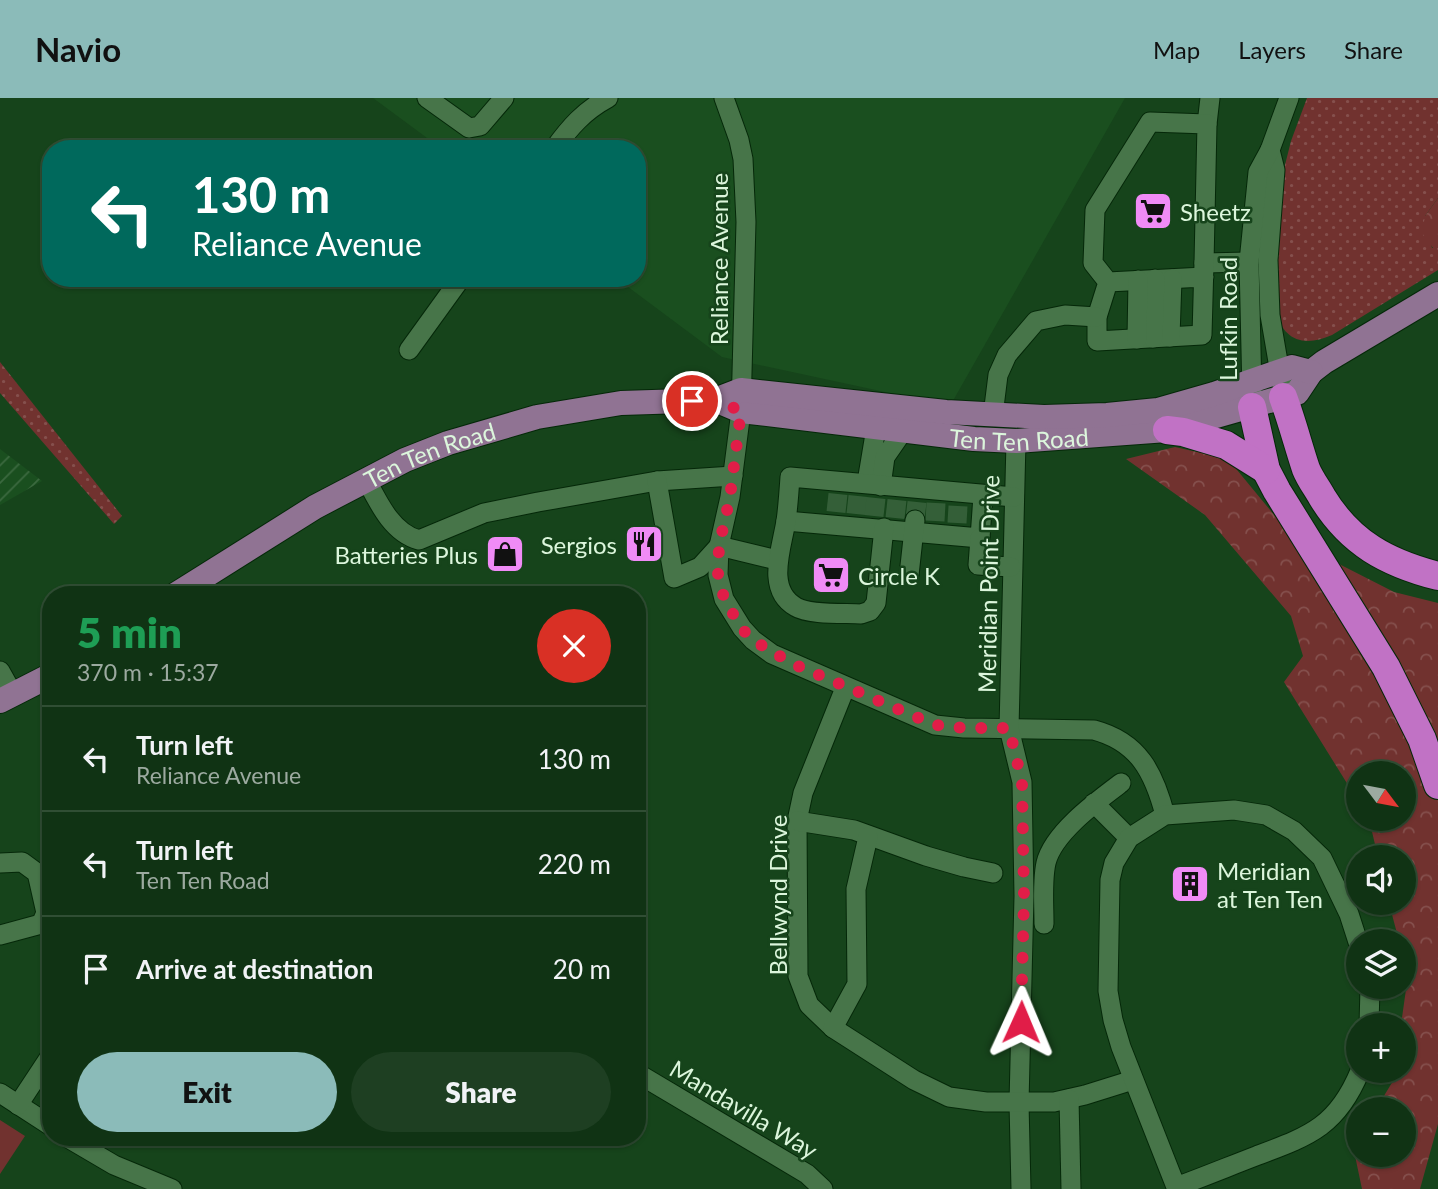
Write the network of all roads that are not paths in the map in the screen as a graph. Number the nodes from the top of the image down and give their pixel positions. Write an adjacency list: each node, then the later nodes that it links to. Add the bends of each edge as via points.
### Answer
1 (427, 98): 2 (street, via 469,128 480,126)
2 (504, 98)
3 (608, 98): 8 (street, via 573,122)
4 (724, 98): 21 (street, Reliance Avenue, via 739,140 746,181)
5 (1210, 98): 7 (street)
6 (1289, 98): 9 (street, Lufkin Road)
7 (1207, 124): 11 (street); 13 (street, via 1150,122 1129,155 1095,210 1093,263)
8 (560, 140)
9 (1270, 150): 10 (street, Lufkin Road, via 1258,172); 19 (street, Lufkin Road, via 1275,170 1268,260 1270,315)
10 (1249, 262): 11 (street); 20 (street, Lufkin Road)
11 (1204, 270): 12 (street); 17 (street, via 1202,335)
12 (1155, 279): 13 (street); 17 (street); 17 (street)
13 (1108, 282): 16 (street)
14 (454, 287): 18 (street)
15 (1438, 294): 19 (main road, Ten Ten Road, via 1311,372 1297,393)
16 (1097, 317): 17 (street, via 1097,341); 22 (street, via 1065,315 1036,321 1007,355 998,375)
17 (1153, 338)
18 (409, 350)
19 (1282, 384): 20 (main road, Ten Ten Road); 43 (highway, via 1307,472 1332,513 1372,551)
20 (1252, 394): 22 (main road, Ten Ten Road, via 1158,410 1057,417); 24 (main road, Ten Ten Road); 27 (highway)
21 (741, 400): 22 (main road, Ten Ten Road); 23 (main road, Ten Ten Road); 28 (street, Reliance Avenue); 29 (main road, Ten Ten Road, via 621,403 537,417 448,443)
22 (993, 415)
23 (876, 428): 25 (main road, Ten Ten Road); 34 (street)
24 (1167, 430): 26 (main road, Ten Ten Road); 27 (highway, via 1226,445)
25 (903, 431): 26 (main road, Ten Ten Road); 34 (street, via 885,457)
26 (1016, 442): 32 (street, Meridian Point Drive)
27 (1266, 470): 51 (highway, via 1387,667 1422,739)
28 (733, 476): 30 (street); 39 (street, Reliance Avenue)
29 (366, 480): 30 (street, via 397,528 408,538 419,540 484,513); 44 (main road, Ten Ten Road)
30 (657, 481): 39 (street, via 674,578 700,567)
31 (983, 496): 32 (street); 36 (street); 38 (street)
32 (1014, 498): 41 (street, Meridian Point Drive)
33 (837, 503): 34 (street); 34 (street); 37 (street); 37 (street, via 790,477)
34 (876, 505): 35 (street); 35 (street); 40 (street, via 876,603 870,611 794,607 783,595)
35 (926, 511): 36 (street); 36 (street); 42 (street)
36 (958, 514): 38 (street)
37 (786, 521): 40 (street)
38 (980, 538): 41 (street, via 978,565)
39 (719, 546): 40 (street); 47 (street, Reliance Avenue, via 720,587 741,628 772,653)
40 (777, 560)
41 (1011, 567): 49 (street, Meridian Point Drive)
42 (909, 575)
43 (1438, 576)
44 (189, 586)
45 (0, 671): 48 (street)
46 (42, 680): 48 (main road)
47 (845, 688): 49 (street, Reliance Avenue, via 935,725); 54 (street, Bellwynd Drive, via 803,793)
48 (7, 698)
49 (1009, 728): 53 (street, Reliance Avenue, via 1110,734 1141,758); 71 (street, Meridian Point Drive, via 1022,782)
50 (1121, 783): 52 (street)
51 (1438, 785)
52 (1094, 803): 56 (street); 61 (street, via 1051,849 1045,864)
53 (1165, 815): 56 (street); 62 (street, via 1234,810 1266,815 1294,831 1322,858)
54 (797, 821): 55 (street); 64 (street, Bellwynd Drive, via 798,976 809,1005)
55 (868, 836): 58 (street); 64 (street, via 856,889 857,984)
56 (1129, 838): 67 (street, via 1110,880 1108,991)
57 (0, 863): 59 (street, via 22,862 37,873)
58 (993, 873)
59 (42, 895)
60 (42, 921): 63 (street)
61 (1044, 924)
62 (1354, 929)
63 (0, 935)
64 (833, 1028): 71 (street, Bellwynd Drive, via 949,1097)
65 (42, 1069): 72 (street)
66 (646, 1078): 77 (street, Mandavilla Way, via 807,1174)
67 (1133, 1080): 70 (street, Bellwynd Drive); 75 (street)
68 (1356, 1083): 75 (street, via 1340,1108 1308,1136)
69 (0, 1093): 72 (street)
70 (1069, 1099): 71 (street, Bellwynd Drive); 79 (street)
71 (1020, 1103): 78 (street, Meridian Point Drive)
72 (18, 1105): 73 (street)
73 (42, 1120)
74 (82, 1146): 76 (street)
75 (1174, 1188)
76 (172, 1189)
77 (823, 1189)
78 (1021, 1189)
79 (1071, 1189)

